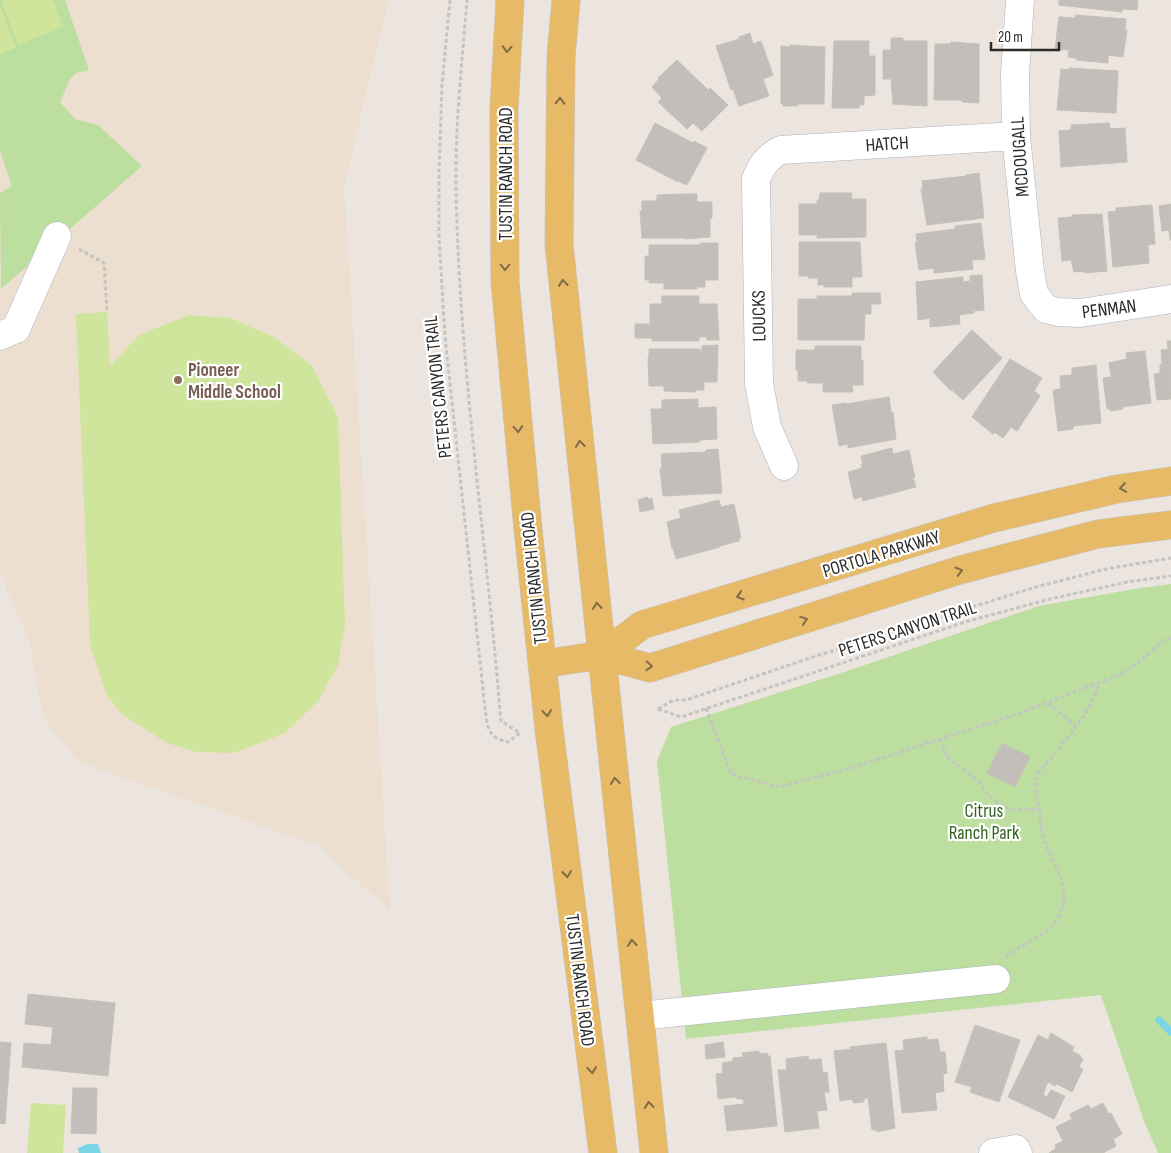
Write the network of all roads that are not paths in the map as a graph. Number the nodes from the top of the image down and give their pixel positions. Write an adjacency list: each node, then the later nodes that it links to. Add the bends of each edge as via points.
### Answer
1 (510, 0): 14 (main road, TUSTIN RANCH ROAD, one-way to 14, via 504,109 505,282)
2 (566, 0): 13 (main road, one-way to 2, via 559,244 561,57)
3 (1020, 0): 4 (street, MCDOUGALL, via 1015,74)
4 (1016, 136): 5 (street, HATCH, via 781,150); 8 (street, MCDOUGALL, via 1030,271 1034,294)
5 (763, 164): 10 (street, LOUCKS, via 756,178 759,383 767,427)
6 (57, 236): 9 (street, via 16,329)
7 (1171, 299): 8 (street, PENMAN, via 1080,313)
8 (1046, 309)
9 (0, 336)
10 (784, 466)
11 (1171, 481): 13 (main road, PORTOLA PARKWAY, one-way to 13, via 1116,489 994,518 642,625)
12 (1171, 526): 13 (main road, PORTOLA PARKWAY, one-way to 12, via 650,668 960,570 1098,534)
13 (602, 654): 14 (main road, PORTOLA PARKWAY); 16 (main road, one-way to 13)
14 (542, 664): 17 (main road, TUSTIN RANCH ROAD, one-way to 17)
15 (996, 978): 16 (street)
16 (640, 1016): 18 (main road, one-way to 16)
17 (603, 1153)
18 (654, 1153)

